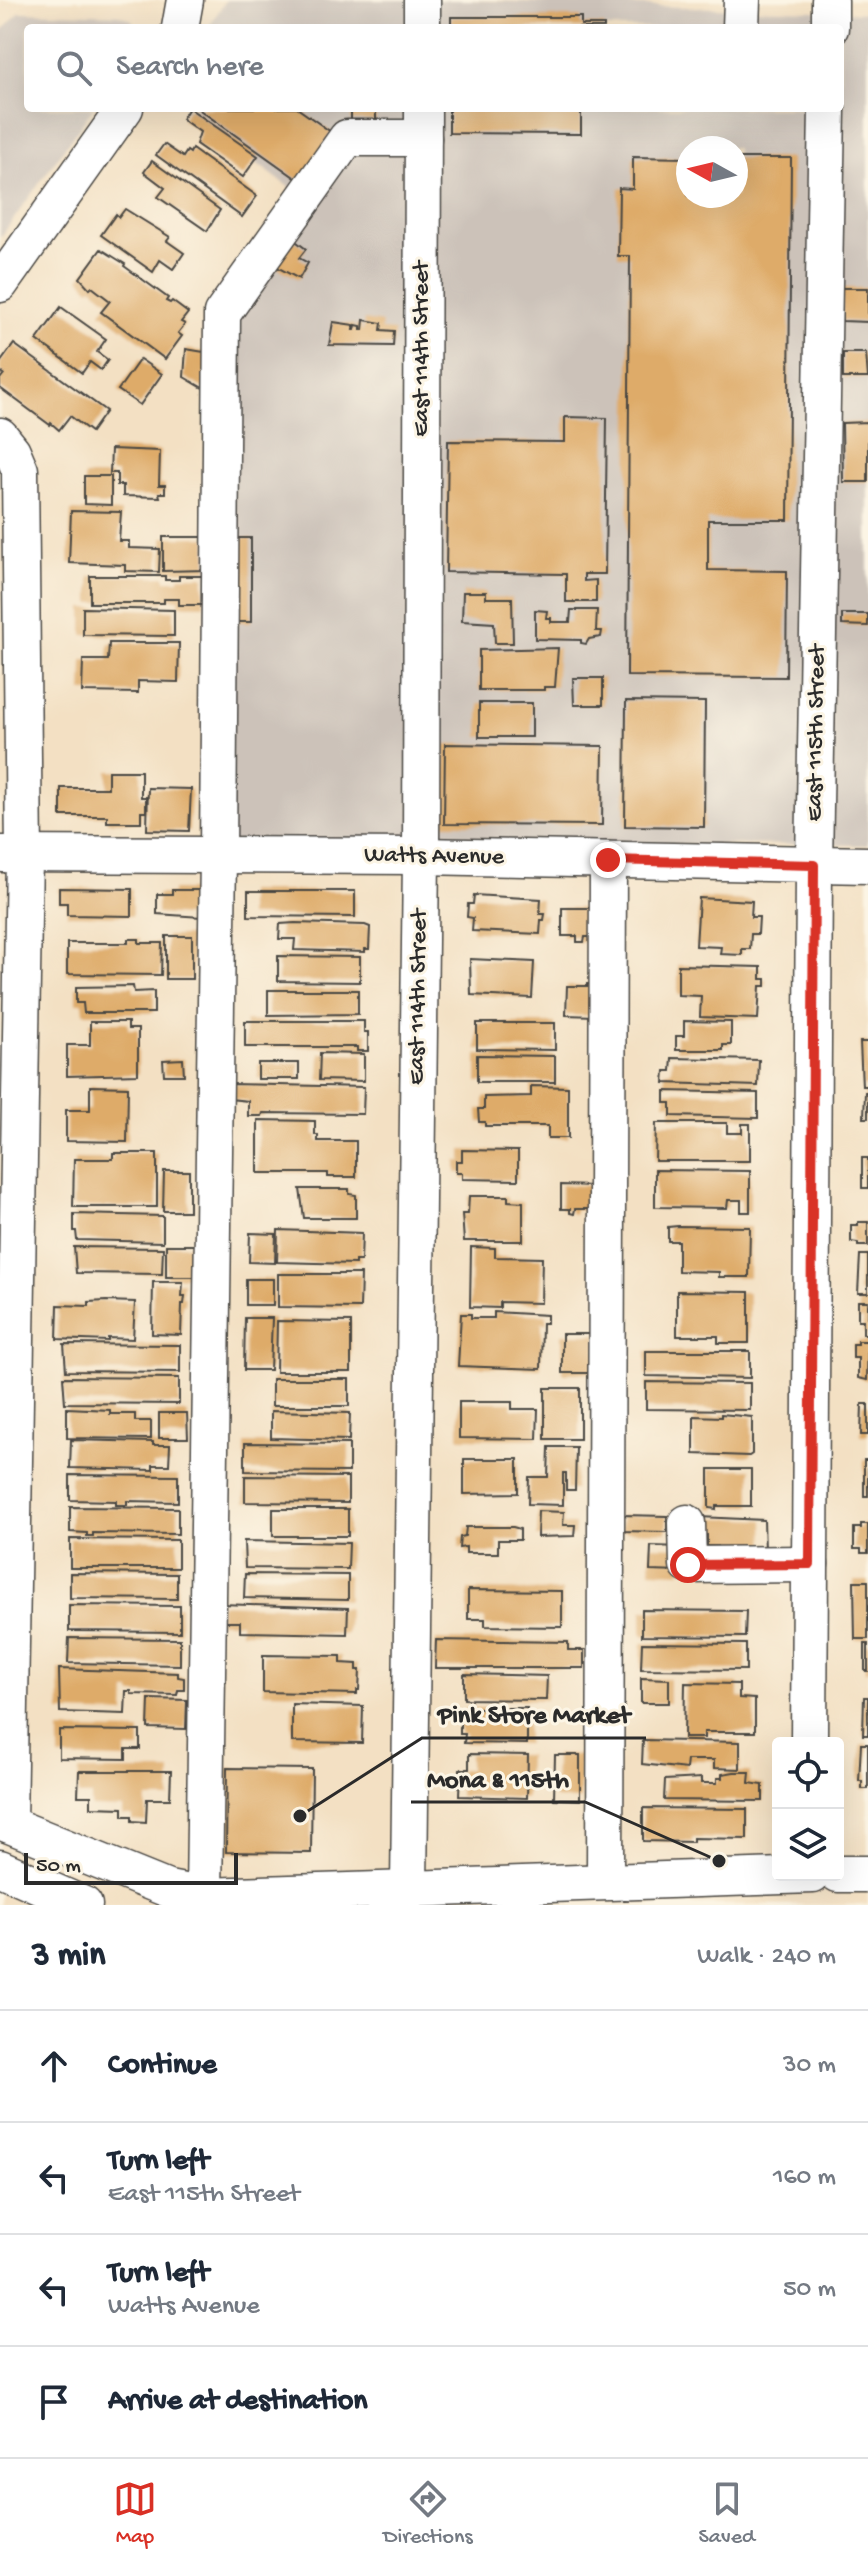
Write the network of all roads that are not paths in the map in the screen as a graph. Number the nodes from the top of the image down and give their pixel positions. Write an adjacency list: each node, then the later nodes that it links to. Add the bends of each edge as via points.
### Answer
1 (185, 0): 5 (street)
2 (422, 0): 6 (street)
3 (742, 0): 7 (street)
4 (830, 0): 8 (street)
5 (181, 24)
6 (422, 24)
7 (741, 24)
8 (830, 24)
9 (122, 112): 12 (street)
10 (827, 112): 20 (street, East 115th Street)
11 (423, 123): 17 (street, via 347,138 222,314); 18 (street, East 114th Street)
12 (0, 284)
13 (0, 436): 14 (street, via 20,470)
14 (22, 604): 15 (street); 16 (street)
15 (0, 634)
16 (12, 854): 17 (street, Watts Avenue); 25 (street)
17 (218, 855): 18 (street, Watts Avenue); 34 (street)
18 (421, 856): 19 (street, Watts Avenue); 31 (street, East 114th Street)
19 (608, 860): 20 (street, Watts Avenue); 29 (street)
20 (814, 865): 21 (street, Watts Avenue); 23 (street, East 115th Street)
21 (868, 865)
22 (687, 1523): 23 (street, via 688,1565)
23 (810, 1564): 24 (street, East 115th Street)
24 (809, 1737)
25 (4, 1823): 35 (street)
26 (0, 1868): 37 (street)
27 (844, 1874): 28 (street)
28 (868, 1874)
29 (605, 1880): 32 (street); 33 (street)
30 (796, 1881): 32 (street)
31 (409, 1887): 33 (street); 36 (street)
32 (773, 1891)
33 (494, 1895)
34 (204, 1896): 35 (street); 36 (street)
35 (164, 1897)
36 (306, 1899)
37 (84, 1905)

